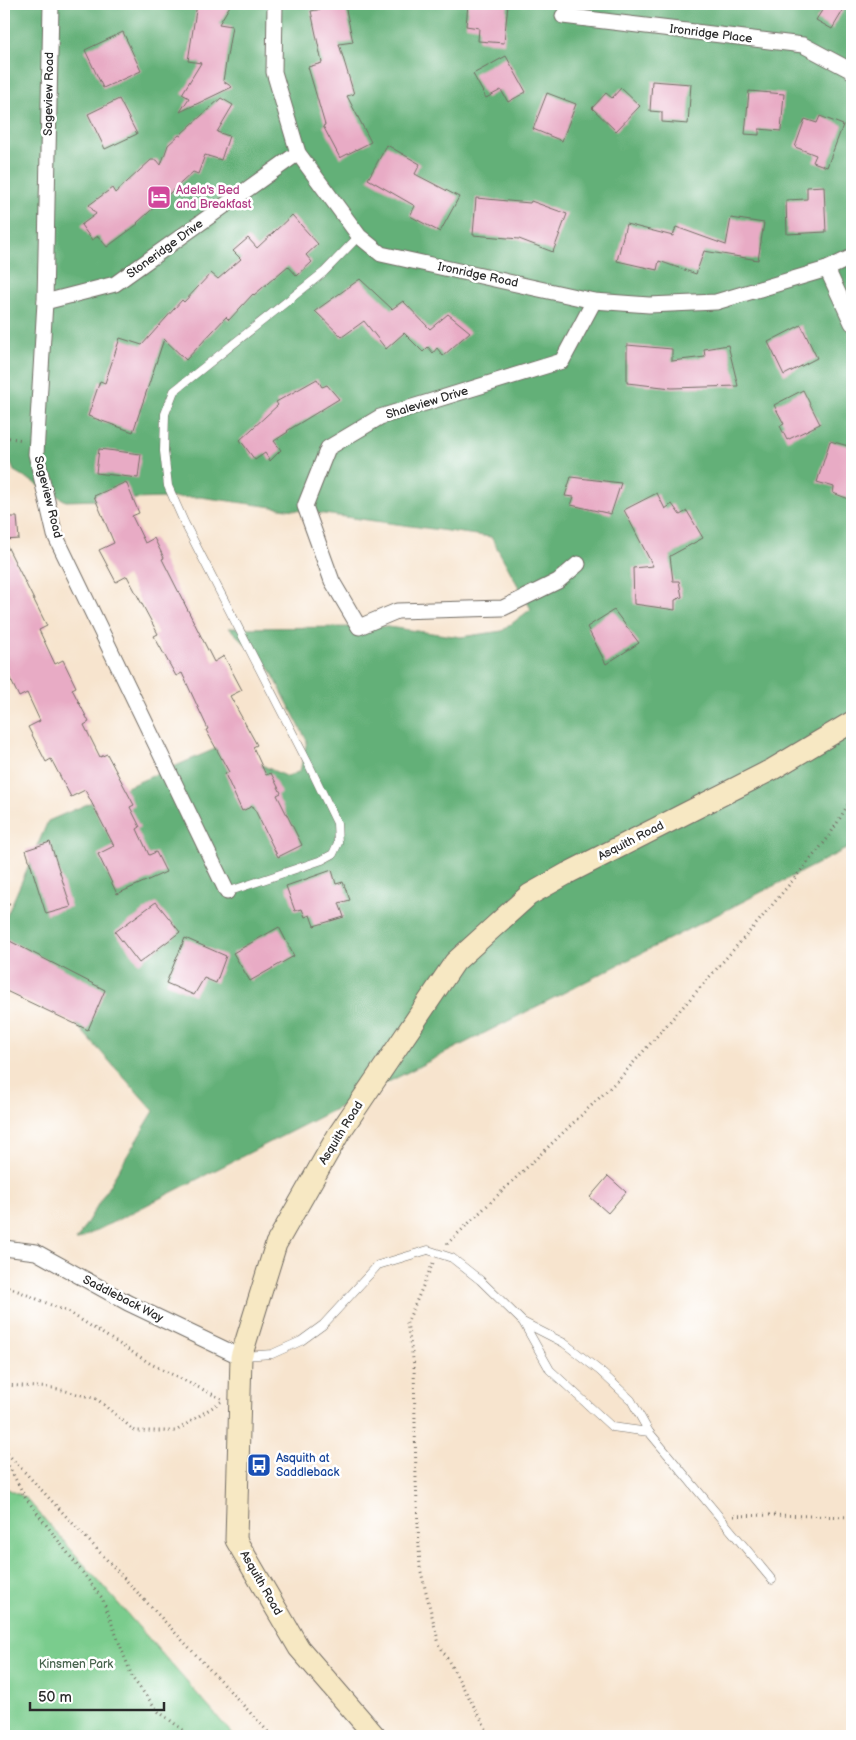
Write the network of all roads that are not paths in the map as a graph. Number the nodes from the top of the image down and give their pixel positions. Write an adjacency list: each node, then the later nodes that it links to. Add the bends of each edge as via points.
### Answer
1 (51, 4): 10 (street, Sageview Road)
2 (276, 4): 5 (street, Ironridge Road, via 274,72)
3 (563, 16): 4 (street, Ironridge Place, via 803,45)
4 (852, 71)
5 (298, 153): 6 (street, Ironridge Road); 10 (street, Stoneridge Drive, via 115,284)
6 (359, 236): 9 (street, Ironridge Road, via 381,254); 14 (lane, via 324,272 174,391 165,414 164,451 168,486 337,823 338,843 333,854)
7 (852, 257): 8 (street, Ironridge Road)
8 (827, 269): 9 (street, Ironridge Road, via 716,302 648,305); 11 (street)
9 (594, 301): 12 (street, Shaleview Drive, via 562,361 380,417 328,448 305,506 332,581 358,627 397,611 503,608 558,582)
10 (45, 302): 14 (street, Sageview Road, via 36,454 55,535)
11 (852, 323)
12 (578, 564)
13 (852, 722): 17 (street, Asquith Road, via 773,769 529,895 455,962 338,1135 276,1244)
14 (227, 892)
15 (4, 1248): 17 (street, Saddleback Way, via 36,1252 128,1303)
16 (523, 1322): 17 (lane, via 452,1258 428,1250 378,1265 323,1325 301,1341 272,1354); 18 (lane, via 564,1343 600,1371 631,1400); 18 (lane, via 550,1370 612,1427)
17 (241, 1356): 20 (street, Asquith Road, via 236,1540 299,1648)
18 (649, 1432): 19 (lane)
19 (772, 1580)
20 (375, 1736)

